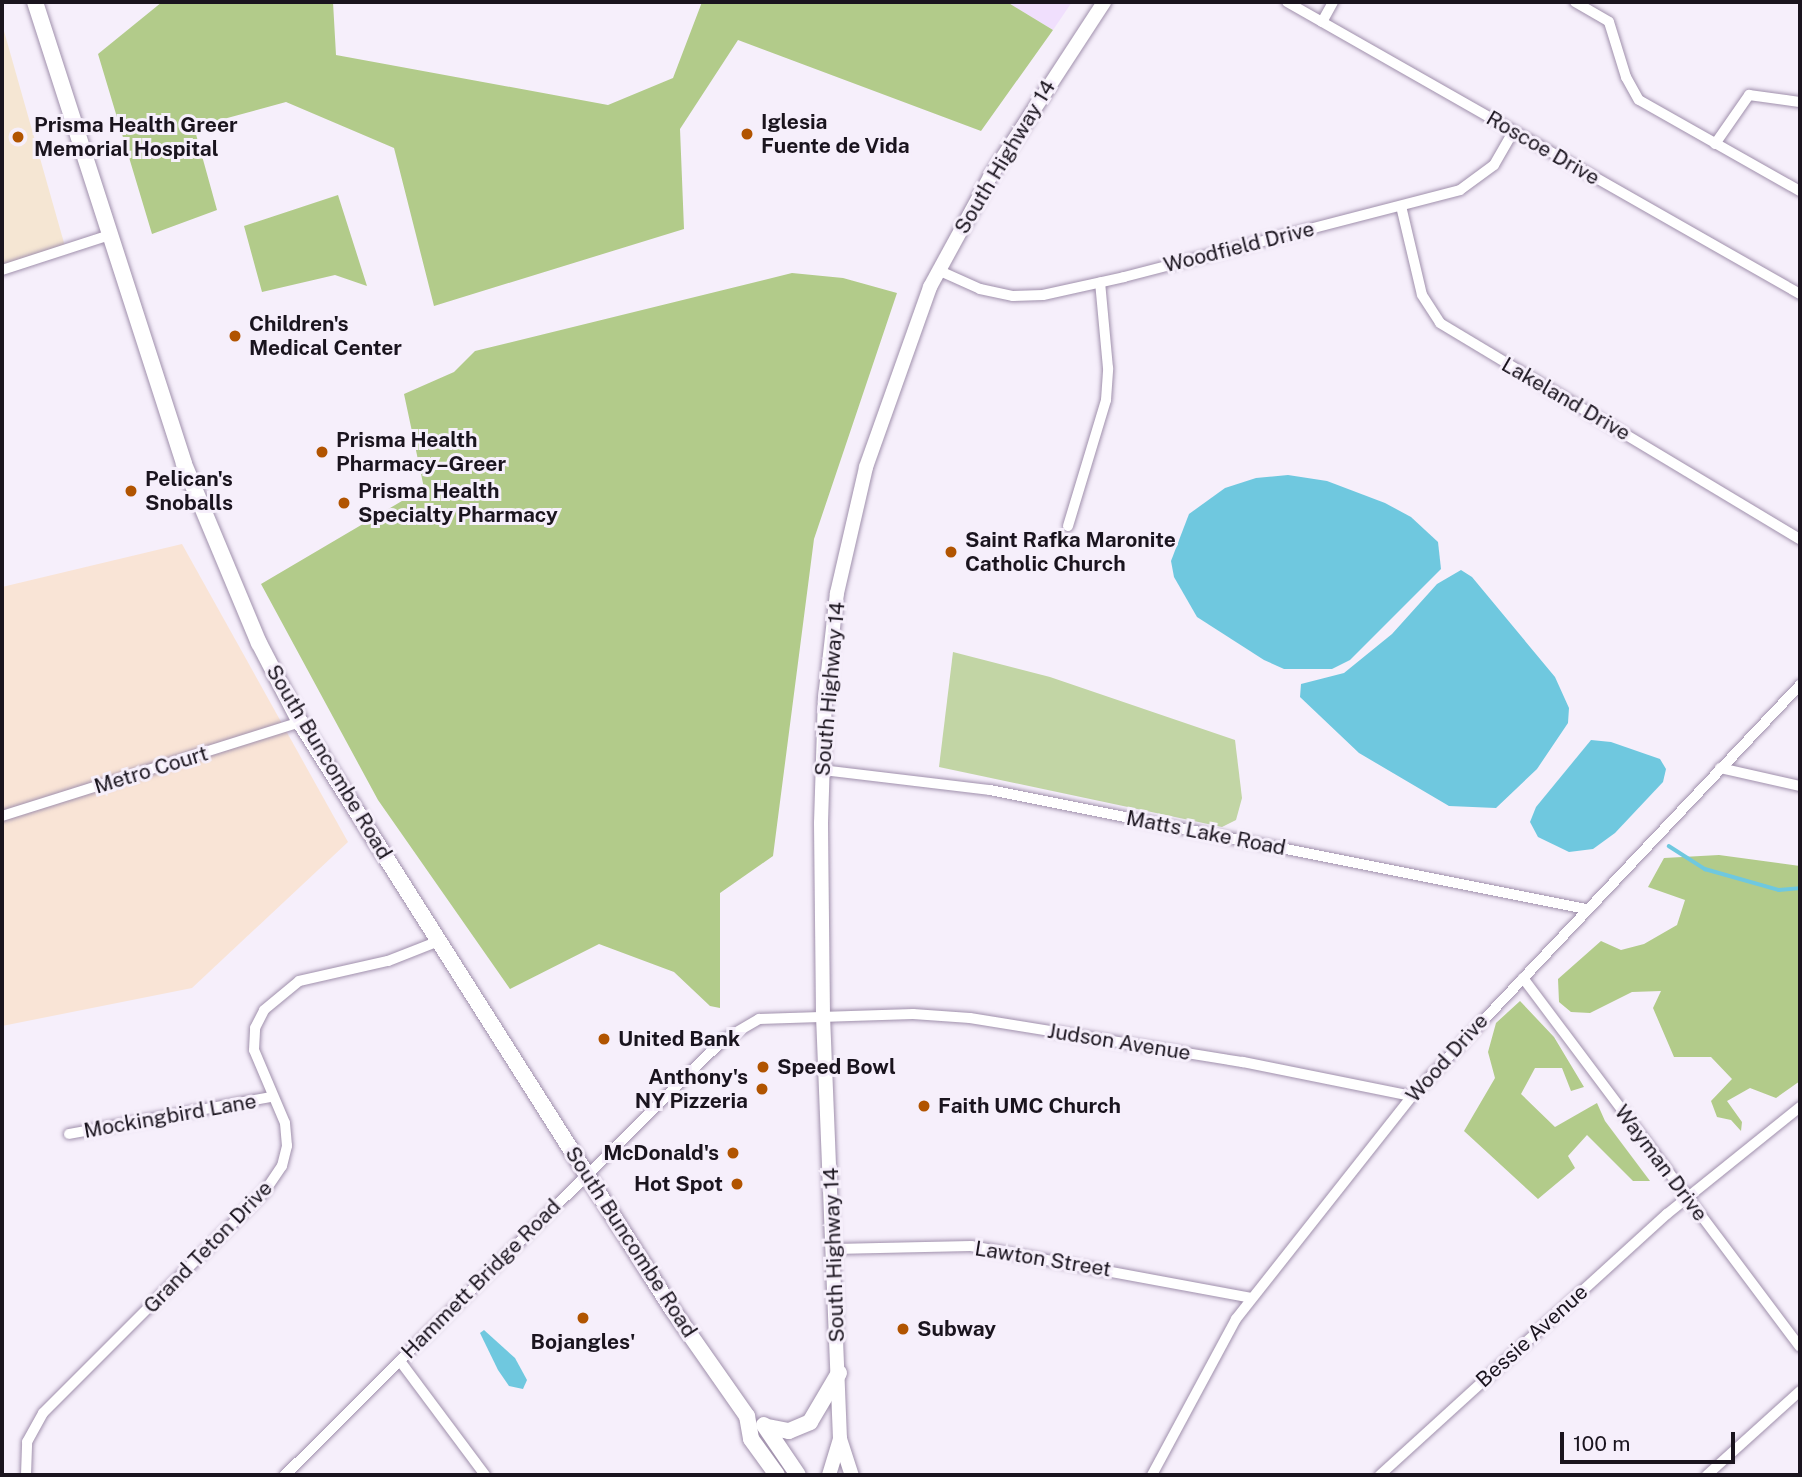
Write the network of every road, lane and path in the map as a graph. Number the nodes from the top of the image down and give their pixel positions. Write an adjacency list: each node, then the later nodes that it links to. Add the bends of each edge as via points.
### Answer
1 (35, 2): 12 (main road, South Buncombe Road)
2 (1104, 2): 14 (main road, South Highway 14, via 990,177)
3 (1287, 2): 6 (street, Roscoe Drive)
4 (1333, 2): 6 (street)
5 (1575, 2): 9 (street, via 1609,22 1626,77 1639,100)
6 (1322, 22): 8 (street, Roscoe Drive)
7 (1800, 102): 9 (street, via 1749,94)
8 (1513, 132): 11 (street, Woodfield Drive, via 1494,165 1475,182); 16 (street, Roscoe Drive)
9 (1715, 144): 10 (street)
10 (1800, 191)
11 (1401, 206): 15 (street, Woodfield Drive); 18 (street, Lakeland Drive, via 1422,295 1440,323)
12 (110, 235): 13 (street); 20 (main road, South Buncombe Road, via 214,543)
13 (2, 271)
14 (940, 271): 15 (street, Woodfield Drive, via 979,289 1013,296 1043,295); 22 (main road, South Highway 14, via 884,406 850,529 829,653)
15 (1100, 282): 17 (street, via 1108,368 1106,400)
16 (1800, 294)
17 (1068, 526)
18 (1800, 539)
19 (1800, 685): 21 (street, Wood Drive)
20 (300, 722): 24 (street, Metro Court); 26 (main road, South Buncombe Road)
21 (1720, 768): 23 (street); 25 (street, Wood Drive)
22 (822, 771): 25 (street, Matts Lake Road, via 990,790); 28 (main road, South Highway 14)
23 (1800, 786)
24 (2, 816)
25 (1586, 909): 27 (street, Wood Drive)
26 (439, 941): 30 (street, Grand Teton Drive, via 388,961 309,978 276,996 259,1017 254,1040 256,1061); 33 (main road, South Buncombe Road)
27 (1523, 978): 29 (street, Wood Drive); 34 (street, Wayman Drive)
28 (823, 1015): 29 (street, Judson Avenue, via 970,1018 1243,1062); 33 (street, Hammett Bridge Road, via 759,1019 723,1040); 35 (main road, South Highway 14)
29 (1412, 1096): 36 (street, Wood Drive)
30 (271, 1097): 32 (street, Mockingbird Lane); 45 (street, Grand Teton Drive, via 288,1136 282,1166 272,1183 43,1413 27,1442)
31 (1800, 1107): 34 (street, Bessie Avenue)
32 (69, 1134)
33 (586, 1174): 38 (street, Hammett Bridge Road); 41 (main road, South Buncombe Road)
34 (1687, 1199): 37 (street, Wayman Drive); 52 (street, Bessie Avenue)
35 (834, 1249): 36 (street, Lawton Street, via 971,1246); 39 (main road, South Highway 14)
36 (1251, 1298): 51 (street, Wood Drive, via 1219,1348)
37 (1800, 1347)
38 (400, 1361): 46 (street, Hammett Bridge Road); 47 (street)
39 (839, 1373): 42 (main road, via 810,1422 789,1431); 43 (main road, South Highway 14)
40 (1800, 1391): 53 (street)
41 (747, 1416): 42 (main road, South Buncombe Road); 44 (main road, South Buncombe Road, via 751,1438)
42 (768, 1427): 48 (main road)
43 (840, 1439): 49 (main road, South Highway 14); 50 (main road, South Highway 14, via 853,1465)
44 (772, 1471)
45 (26, 1475)
46 (285, 1475)
47 (485, 1475)
48 (798, 1475)
49 (829, 1475)
50 (852, 1475)
51 (1152, 1475)
52 (1380, 1475)
53 (1707, 1475)

